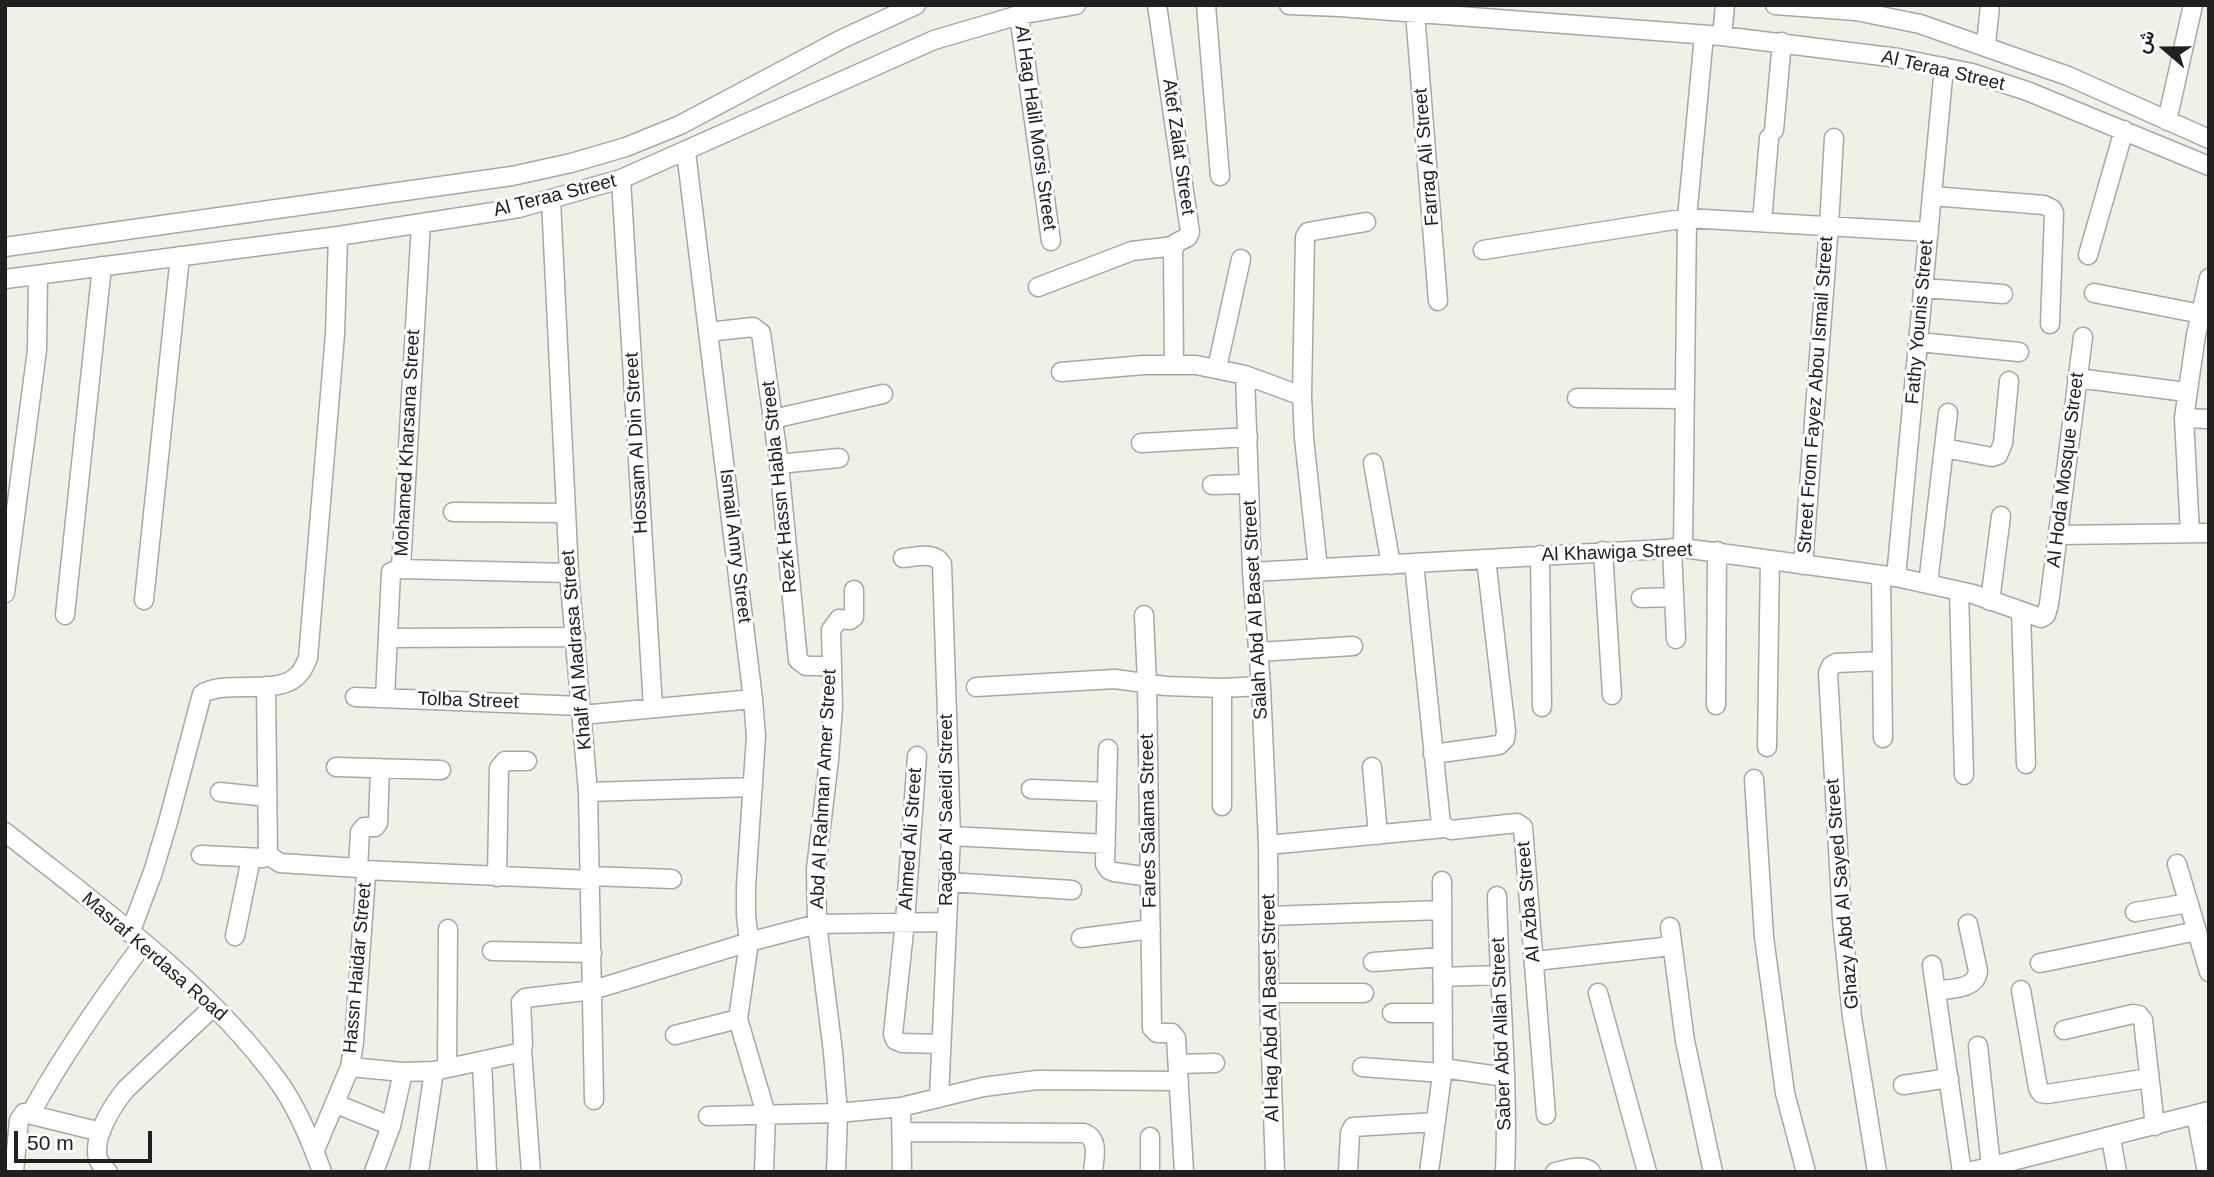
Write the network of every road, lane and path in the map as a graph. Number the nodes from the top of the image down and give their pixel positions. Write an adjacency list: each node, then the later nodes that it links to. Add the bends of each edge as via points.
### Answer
1 (916, 5): 35 (street, Al Teraa Street, via 680,125 571,163 512,176)
2 (1076, 5): 11 (street, Al Teraa Street)
3 (1157, 5): 34 (street, Atef Zalat Street, via 1190,232)
4 (1206, 5): 22 (street)
5 (1289, 5): 10 (street, Al Teraa Street)
6 (1725, 5): 12 (street)
7 (1775, 5): 14 (street, Al Teraa Street, via 1856,11 1920,24)
8 (1990, 5): 14 (street)
9 (2193, 5): 16 (street)
10 (1415, 13): 12 (street, Al Teraa Street); 48 (street, Farrag Ali Street)
11 (1019, 15): 20 (street, Al Teraa Street, via 934,40); 33 (street, Al Hag Halil Morsi Street)
12 (1713, 36): 13 (street, Al Teraa Street); 26 (street)
13 (1782, 42): 15 (street, Al Teraa Street); 28 (street)
14 (1986, 45): 16 (street, Al Teraa Street)
15 (1944, 67): 17 (street, Al Teraa Street, via 2027,91); 24 (street, Fathy Younis Street)
16 (2167, 121): 19 (street, Al Teraa Street)
17 (2124, 130): 21 (street, Al Teraa Street); 37 (street)
18 (1834, 138): 30 (street, Street From Fayez Abou Ismail Street)
19 (2209, 139)
20 (686, 152): 23 (street, Al Teraa Street); 51 (street, Ismail Amry Street)
21 (2209, 166)
22 (1220, 176)
23 (621, 179): 25 (street, Al Teraa Street); 127 (street, Hossam Al Din Street)
24 (1932, 196): 31 (street, Fathy Younis Street); 50 (street, via 2052,209)
25 (551, 200): 29 (street, Al Teraa Street); 79 (street, Khalf Al Madrasa Street)
26 (1688, 218): 28 (street); 36 (street); 65 (street)
27 (1366, 222): 63 (street, via 1308,232)
28 (1762, 222): 30 (street)
29 (421, 223): 32 (street, Al Teraa Street); 95 (street, Mohamed Kharsana Street)
30 (1829, 226): 31 (street); 93 (street, Street From Fayez Abou Ismail Street)
31 (1929, 232): 45 (street, Fathy Younis Street)
32 (338, 236): 38 (street, Al Teraa Street); 119 (street, via 335,334 308,658 294,679)
33 (1051, 241)
34 (1174, 246): 44 (street, via 1132,251); 55 (street, Atef Zalat Street)
35 (5, 247)
36 (1483, 250)
37 (2088, 255)
38 (180, 256): 40 (street, Al Teraa Street); 105 (street)
39 (1241, 259): 56 (street)
40 (102, 266): 41 (street, Al Teraa Street); 108 (street)
41 (38, 275): 43 (street, Al Teraa Street); 102 (street, via 37,350)
42 (2209, 278): 49 (street)
43 (5, 279)
44 (1038, 287)
45 (1924, 288): 47 (street); 53 (street, Fathy Younis Street)
46 (2094, 293): 49 (street)
47 (2003, 294)
48 (1438, 301)
49 (2201, 314): 61 (street)
50 (2050, 324)
51 (708, 332): 68 (street, Rezk Hassn Habla Street, via 753,327 761,333); 125 (street, Ismail Amry Street)
52 (2083, 337): 59 (street, Al Hoda Mosque Street)
53 (1919, 342): 54 (street); 98 (street, Fathy Younis Street)
54 (2019, 352)
55 (1174, 364): 56 (street); 57 (street)
56 (1217, 369): 58 (street)
57 (1061, 372)
58 (1245, 375): 63 (street); 70 (street, Salah Abd Al Baset Street)
59 (2077, 378): 61 (street); 83 (street, Al Hoda Mosque Street)
60 (2008, 381): 72 (street, via 1998,455)
61 (2186, 392): 67 (street)
62 (883, 394): 68 (street)
63 (1302, 396): 94 (street)
64 (1577, 398): 65 (street)
65 (1685, 399): 84 (street)
66 (1948, 413): 72 (street)
67 (2184, 418): 69 (street); 81 (street)
68 (773, 419): 75 (street, Rezk Hassn Habla Street)
69 (2209, 419)
70 (1248, 437): 71 (street); 76 (street, Salah Abd Al Baset Street)
71 (1141, 443)
72 (1944, 448): 99 (street)
73 (839, 458): 75 (street)
74 (1373, 463): 92 (street)
75 (779, 464): 116 (street, Rezk Hassn Habla Street, via 798,660 806,666)
76 (1249, 484): 77 (street); 96 (street, Salah Abd Al Baset Street)
77 (1212, 485)
78 (453, 512): 79 (street)
79 (566, 513): 97 (street, Khalf Al Madrasa Street)
80 (2001, 516): 106 (street)
81 (2190, 533): 82 (street); 83 (street)
82 (2209, 533)
83 (2058, 535): 107 (street, Al Hoda Mosque Street, via 2047,613 2041,618)
84 (1678, 548): 85 (street, Al Khawiga Street); 86 (street, Al Khawiga Street); 103 (street)
85 (1603, 551): 87 (street, Al Khawiga Street); 122 (street)
86 (1717, 551): 90 (street, Al Khawiga Street); 126 (street)
87 (1540, 555): 89 (street, Al Khawiga Street); 128 (street)
88 (904, 558): 153 (street, Ragab Al Saeidi Street, via 933,556 943,564)
89 (1486, 559): 91 (street, Al Khawiga Street); 133 (street, via 1505,739 1499,745)
90 (1770, 560): 93 (street, Al Khawiga Street); 131 (street)
91 (1414, 563): 92 (street, Al Khawiga Street); 133 (street)
92 (1391, 565): 94 (street, Al Khawiga Street)
93 (1803, 565): 98 (street, Al Khawiga Street)
94 (1318, 568): 96 (street, Al Khawiga Street)
95 (400, 569): 97 (street); 111 (street, Mohamed Kharsana Street, via 391,572)
96 (1252, 572): 114 (street, Salah Abd Al Baset Street)
97 (569, 573): 110 (street, Khalf Al Madrasa Street)
98 (1889, 576): 99 (street, Al Khawiga Street); 115 (street, Fathy Younis Street)
99 (1928, 584): 101 (street, Al Khawiga Street)
100 (854, 590): 116 (street, Abd Al Rahman Amer Street, via 854,617 839,619 831,630)
101 (1959, 591): 106 (street, Al Khawiga Street); 141 (street)
102 (5, 593)
103 (1674, 597): 104 (street); 112 (street)
104 (1642, 598)
105 (144, 600)
106 (1990, 601): 107 (street, Al Khawiga Street)
107 (2021, 612): 136 (street)
108 (65, 615)
109 (1144, 615): 117 (street, Fares Salama Street)
110 (576, 637): 111 (street); 129 (street, Khalf Al Madrasa Street)
111 (388, 638): 124 (street, Mohamed Kharsana Street)
112 (1676, 639)
113 (1353, 646): 114 (street)
114 (1259, 652): 118 (street, Salah Abd Al Baset Street)
115 (1882, 661): 130 (street, Fathy Younis Street); 264 (street, Ghazy Abd Al Sayed Street, via 1836,663 1828,673 1842,919 1852,1017)
116 (832, 666): 175 (street, Abd Al Rahman Amer Street, via 829,760 816,869)
117 (1147, 684): 120 (street, via 1115,679); 121 (street); 162 (street, Fares Salama Street)
118 (1261, 685): 121 (street); 155 (street, Salah Abd Al Baset Street)
119 (266, 686): 148 (street); 182 (street, via 223,687 202,694)
120 (976, 687)
121 (1222, 688): 149 (street)
122 (1612, 695)
123 (355, 697): 124 (street, Tolba Street)
124 (385, 698): 129 (street, Tolba Street)
125 (753, 699): 127 (street, Tolba Street); 143 (street, Ismail Amry Street)
126 (1716, 705)
127 (653, 707): 129 (street, Tolba Street)
128 (1542, 707)
129 (582, 710): 146 (street, Khalf Al Madrasa Street)
130 (1883, 738)
131 (1767, 747)
132 (1108, 749): 147 (street)
133 (1433, 754): 150 (street, via 1439,818)
134 (917, 756): 173 (street, Ahmed Ali Street)
135 (527, 761): 161 (street, via 505,761 499,768)
136 (2026, 764)
137 (335, 767): 139 (street)
138 (1372, 767): 152 (street)
139 (380, 768): 140 (street); 160 (street, Hassn Haidar Street, via 378,823 360,832)
140 (441, 770)
141 (1964, 775)
142 (1754, 779): 263 (street, via 1763,937 1785,1093)
143 (753, 787): 146 (street); 183 (street, Ismail Amry Street, via 746,886)
144 (1031, 789): 147 (street)
145 (220, 792): 148 (street)
146 (588, 792): 163 (street, Khalf Al Madrasa Street)
147 (1107, 792): 154 (street)
148 (267, 797): 158 (street)
149 (1222, 806)
150 (1445, 828): 152 (street); 187 (street, Al Azba Street, via 1517,823 1522,828)
151 (5, 832): 182 (street, Masraf Kerdasa Road)
152 (1378, 835): 155 (street)
153 (951, 836): 154 (street); 166 (street, Ragab Al Saeidi Street)
154 (1106, 844): 162 (street, via 1108,870)
155 (1268, 845): 172 (street, Al Hag Abd Al Baset Street)
156 (201, 855): 157 (street)
157 (251, 858): 158 (street); 180 (street)
158 (271, 859): 160 (street)
159 (2177, 864): 169 (street)
160 (361, 869): 161 (street); 211 (street, Hassn Haidar Street, via 366,875)
161 (497, 877): 163 (street)
162 (1150, 877): 178 (street, Fares Salama Street)
163 (591, 878): 164 (street); 185 (street, Khalf Al Madrasa Street)
164 (672, 879)
165 (1442, 881): 170 (street)
166 (949, 882): 167 (street); 174 (street, Ragab Al Saeidi Street)
167 (1072, 890)
168 (1497, 895): 192 (street, Saber Abd Allah Street)
169 (2189, 903): 171 (street); 179 (street)
170 (1442, 910): 172 (street); 186 (street)
171 (2135, 912)
172 (1269, 916): 197 (street, Al Hag Abd Al Baset Street)
173 (905, 922): 174 (street); 175 (street); 206 (street, Ahmed Ali Street, via 893,1034 902,1044)
174 (947, 922): 206 (street, Ragab Al Saeidi Street)
175 (817, 924): 183 (street); 227 (street, Abd Al Rahman Amer Street)
176 (1968, 924): 196 (street, via 1977,979)
177 (448, 929): 213 (street)
178 (1151, 929): 181 (street); 216 (street, Fares Salama Street, via 1152,1028 1175,1035)
179 (2197, 932): 189 (street); 191 (street)
180 (235, 936)
181 (1081, 938)
182 (136, 939): 200 (street, Masraf Kerdasa Road); 226 (street)
183 (749, 942): 194 (street); 203 (street, Ismail Amry Street)
184 (492, 951): 185 (street)
185 (592, 953): 194 (street, Khalf Al Madrasa Street)
186 (1442, 957): 188 (street); 193 (street)
187 (1535, 961): 230 (street, Al Azba Street); 262 (street, via 1671,936 1685,1041)
188 (1374, 962)
189 (2040, 963)
190 (1932, 965): 196 (street)
191 (2209, 972)
192 (1499, 975): 193 (street); 217 (street, Saber Abd Allah Street)
193 (1442, 977): 202 (street)
194 (593, 990): 208 (street, via 525,998 521,1002); 222 (street, Khalf Al Madrasa Street)
195 (2021, 990): 218 (street, via 2041,1093)
196 (1936, 991): 219 (street)
197 (1269, 993): 198 (street); 255 (street, Al Hag Abd Al Baset Street)
198 (1364, 993)
199 (1598, 993): 261 (street)
200 (213, 1007): 235 (street, via 126,1088); 239 (street, Masraf Kerdasa Road, via 279,1082)
201 (1392, 1013): 202 (street)
202 (1443, 1013): 214 (street)
203 (738, 1018): 205 (street); 229 (street)
204 (2064, 1030): 218 (street, via 2139,1015)
205 (676, 1035)
206 (941, 1044): 221 (street, Ragab Al Saeidi Street)
207 (1978, 1046): 241 (street)
208 (522, 1050): 209 (street); 248 (street)
209 (482, 1061): 213 (street); 247 (street)
210 (1215, 1063): 216 (street)
211 (350, 1067): 215 (street); 224 (street, Hassn Haidar Street)
212 (1362, 1067): 214 (street)
213 (441, 1070): 215 (street); 246 (street)
214 (1443, 1071): 217 (street); 232 (street)
215 (402, 1072): 233 (street)
216 (1178, 1072): 221 (street, via 1037,1080); 254 (street)
217 (1505, 1077): 258 (street, Saber Abd Allah Street)
218 (2149, 1077): 234 (street)
219 (1949, 1078): 220 (street); 265 (street)
220 (1903, 1085)
221 (939, 1098): 225 (street)
222 (594, 1100)
223 (2209, 1100): 228 (street)
224 (335, 1104): 233 (street); 239 (street, Hassn Haidar Street)
225 (901, 1107): 227 (street); 236 (street)
226 (31, 1113): 235 (street); 242 (street, via 23,1113 19,1120)
227 (838, 1113): 229 (street); 250 (street, Abd Al Rahman Amer Street)
228 (2202, 1113): 234 (street); 268 (street)
229 (766, 1114): 231 (street); 249 (street)
230 (1546, 1115)
231 (708, 1116)
232 (1436, 1122): 256 (street, via 1353,1127); 257 (street)
233 (391, 1126): 245 (street)
234 (2155, 1126): 238 (street)
235 (101, 1132): 243 (street, via 97,1155)
236 (902, 1132): 251 (street); 252 (street, via 1084,1133 1095,1142)
237 (1150, 1137): 253 (street)
238 (2111, 1138): 240 (street); 267 (street)
239 (315, 1150): 244 (street, Masraf Kerdasa Road)
240 (2021, 1165): 241 (street)
241 (1991, 1166): 266 (street)
242 (14, 1172)
243 (108, 1172)
244 (322, 1172)
245 (374, 1172)
246 (419, 1172)
247 (487, 1172)
248 (531, 1172)
249 (764, 1172)
250 (836, 1172)
251 (902, 1172)
252 (1093, 1172)
253 (1150, 1172)
254 (1184, 1172)
255 (1275, 1172)
256 (1348, 1172)
257 (1429, 1172)
258 (1505, 1172)
259 (1555, 1172): 260 (street, via 1582,1167)
260 (1591, 1172)
261 (1647, 1172)
262 (1713, 1172)
263 (1806, 1172)
264 (1877, 1172)
265 (1962, 1172)
266 (1969, 1172)
267 (2117, 1172)
268 (2207, 1172)

